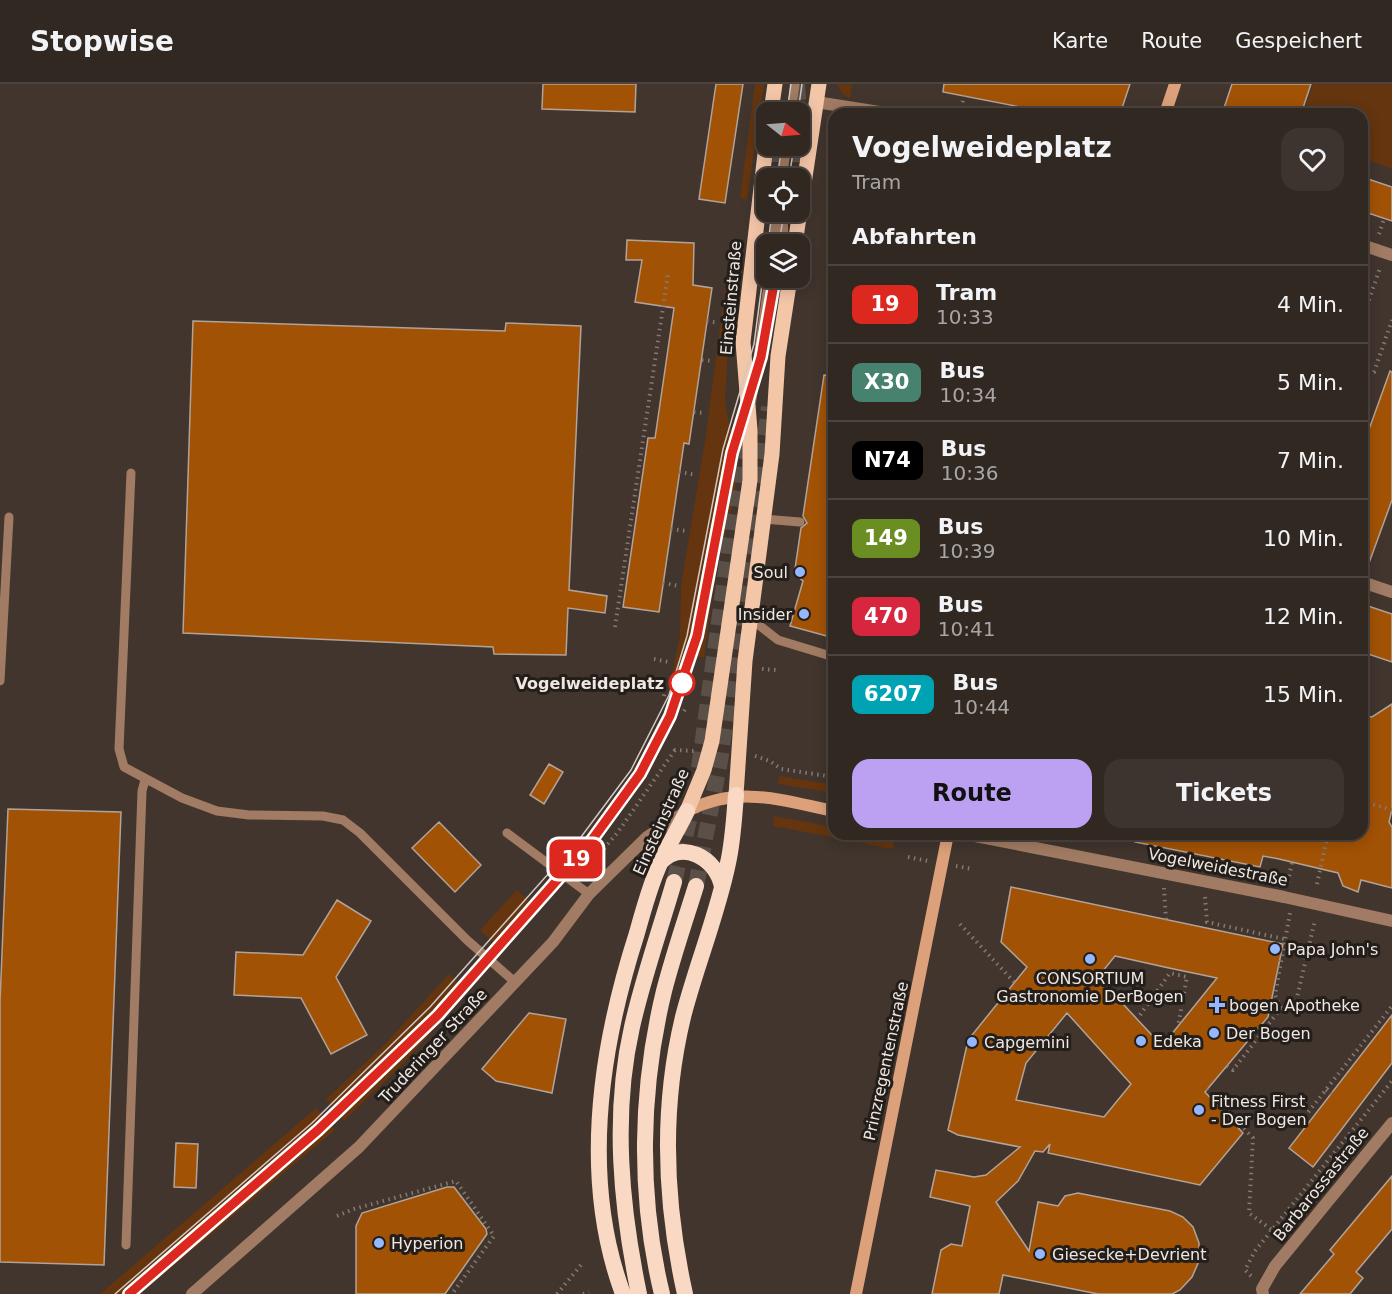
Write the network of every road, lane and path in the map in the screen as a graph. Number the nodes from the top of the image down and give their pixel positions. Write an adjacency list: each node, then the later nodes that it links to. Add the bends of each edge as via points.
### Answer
1 (775, 84): 6 (main road)
2 (795, 84): 7 (lane)
3 (819, 84): 8 (main road)
4 (1175, 84): 11 (main road)
5 (964, 96): 10 (path)
6 (772, 102)
7 (792, 102)
8 (816, 102): 9 (street); 14 (main road)
9 (854, 108)
10 (961, 108)
11 (1167, 108)
12 (1384, 219): 15 (path)
13 (760, 222): 32 (main road, Einsteinstraße, via 743,342)
14 (796, 234)
15 (1379, 235)
16 (1368, 248): 17 (street)
17 (1388, 254): 22 (path)
18 (668, 274): 46 (path)
19 (768, 288): 32 (lane)
20 (785, 288): 23 (lane)
21 (788, 288): 23 (main road)
22 (1369, 300)
23 (786, 302): 37 (main road)
24 (1392, 320): 29 (path, via 1374,372)
25 (707, 321): 26 (path)
26 (718, 323)
27 (702, 360): 28 (path)
28 (712, 361)
29 (1368, 373)
30 (694, 412): 31 (path)
31 (704, 413)
32 (749, 423): 61 (main road, Einsteinstraße, via 749,491 716,723 704,770)
33 (680, 472): 35 (path)
34 (131, 473): 56 (lane, via 119,749 124,767)
35 (696, 475)
36 (9, 517): 52 (lane)
37 (763, 519): 38 (lane); 45 (main road)
38 (800, 522)
39 (671, 529): 40 (path)
40 (687, 531)
41 (663, 583): 43 (path)
42 (1368, 584): 44 (street)
43 (679, 586)
44 (1392, 592)
45 (751, 619): 47 (lane, via 778,640); 57 (main road)
46 (615, 627)
47 (828, 655)
48 (654, 659): 49 (path)
49 (669, 662)
50 (762, 669): 51 (path)
51 (776, 670)
52 (0, 681)
53 (673, 750): 66 (path, via 669,762)
54 (770, 761): 55 (path, via 781,769)
55 (828, 776)
56 (145, 780): 82 (lane, via 217,811 343,820); 96 (lane)
57 (736, 795): 59 (main road); 61 (main road); 73 (highway)
58 (1368, 803): 60 (path)
59 (828, 810)
60 (1392, 810)
61 (687, 811): 67 (highway, Einsteinstraße); 74 (street, Truderinger Straße, via 647,837)
62 (507, 833): 74 (lane)
63 (947, 840): 108 (main road, Prinzregentenstraße)
64 (995, 840): 68 (street, Vogelweidestraße)
65 (1327, 840): 71 (path)
66 (590, 865)
67 (659, 865): 73 (highway, via 676,853 695,854 714,866); 104 (highway, Einsteinstraße, via 618,996 603,1072 599,1140 603,1214 608,1247)
68 (1163, 873): 69 (street, Vogelweidestraße); 76 (path)
69 (1204, 881): 75 (street, Vogelweidestraße); 80 (path, via 1207,922)
70 (674, 882): 105 (highway, via 632,1028 623,1089 623,1202)
71 (1317, 884)
72 (696, 886): 106 (highway, via 664,991 647,1095 644,1138 648,1218)
73 (722, 888): 107 (highway, via 683,1018 670,1103 670,1210)
74 (589, 894): 82 (street, Truderinger Straße)
75 (1319, 905): 77 (street, Vogelweidestraße); 84 (path, via 1294,1010)
76 (1166, 920)
77 (1392, 921)
78 (960, 924): 81 (path)
79 (1288, 924): 80 (path)
80 (1284, 939): 84 (path, via 1275,995)
81 (1014, 982)
82 (516, 983): 100 (street, Truderinger Straße, via 342,1164)
83 (1392, 1006): 90 (path)
84 (1281, 1008): 87 (path, via 1233,1070)
85 (1140, 1015): 86 (path, via 1169,970 1187,977)
86 (1178, 1026)
87 (1227, 1066)
88 (1392, 1081): 95 (path)
89 (1207, 1089): 95 (path, via 1253,1138 1249,1213)
90 (1326, 1090): 91 (path); 93 (path, via 1302,1120)
91 (1332, 1094)
92 (1392, 1123): 99 (street, Barbarossastraße, via 1275,1266)
93 (1308, 1125)
94 (337, 1216): 101 (path, via 456,1181 494,1236)
95 (1272, 1230): 99 (path, via 1254,1251 1245,1270)
96 (126, 1245)
97 (581, 1265): 102 (path)
98 (589, 1292): 103 (path)
99 (1263, 1292)
100 (192, 1294)
101 (452, 1294)
102 (557, 1294)
103 (583, 1294)
104 (623, 1294)
105 (639, 1294)
106 (662, 1294)
107 (685, 1294)
108 (856, 1294)

